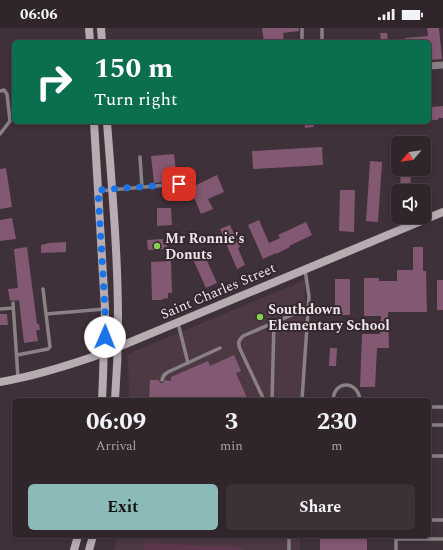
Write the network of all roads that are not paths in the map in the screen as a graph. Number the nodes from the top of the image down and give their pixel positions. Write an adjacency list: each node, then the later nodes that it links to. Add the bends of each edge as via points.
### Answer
1 (89, 28): 5 (main road)
2 (101, 28): 6 (main road)
3 (302, 28): 7 (lane)
4 (322, 28): 8 (lane)
5 (90, 40)
6 (102, 40)
7 (302, 40)
8 (322, 40)
9 (443, 65): 10 (street)
10 (431, 66)
11 (0, 91): 12 (lane, via 4,90 7,94)
12 (12, 121): 15 (lane)
13 (94, 124): 20 (main road)
14 (107, 124): 19 (main road)
15 (0, 134)
16 (140, 157): 18 (lane)
17 (179, 184): 18 (lane)
18 (142, 187): 19 (lane)
19 (112, 189): 20 (lane); 32 (main road)
20 (98, 190): 28 (main road)
21 (443, 212): 22 (main road, Saint Charles Street)
22 (304, 269): 26 (lane); 30 (main road, Saint Charles Street)
23 (43, 289): 29 (lane)
24 (13, 304): 25 (lane)
25 (13, 308): 27 (lane); 35 (lane)
26 (308, 308): 31 (lane); 44 (lane)
27 (0, 309)
28 (105, 309): 29 (lane); 34 (main road)
29 (46, 314): 35 (lane, via 50,348)
30 (178, 322): 32 (main road, Saint Charles Street); 36 (lane)
31 (274, 323): 42 (lane, via 243,336 238,344); 43 (lane)
32 (118, 347): 34 (main road, Saint Charles Street); 41 (main road)
33 (220, 348): 36 (lane)
34 (104, 352): 37 (main road, Saint Charles Street, via 73,364); 40 (main road)
35 (17, 355): 37 (lane)
36 (188, 363): 38 (lane, via 165,374)
37 (18, 379): 39 (main road, Saint Charles Street)
38 (162, 380)
39 (0, 382)
40 (102, 398)
41 (115, 398)
42 (263, 398)
43 (272, 398)
44 (302, 398)
45 (333, 398): 46 (lane, via 336,390 349,385 357,390)
46 (360, 398)
47 (431, 407): 48 (lane)
48 (443, 407)
49 (431, 425): 50 (lane)
50 (443, 425)
51 (431, 456): 52 (lane)
52 (443, 456)
53 (431, 520): 54 (lane)
54 (443, 520)
55 (77, 538): 61 (main road)
56 (92, 538): 62 (main road)
57 (289, 538): 63 (lane)
58 (396, 538): 64 (lane)
59 (420, 538): 60 (lane)
60 (443, 539)
61 (74, 550)
62 (89, 550)
63 (289, 550)
64 (396, 550)

